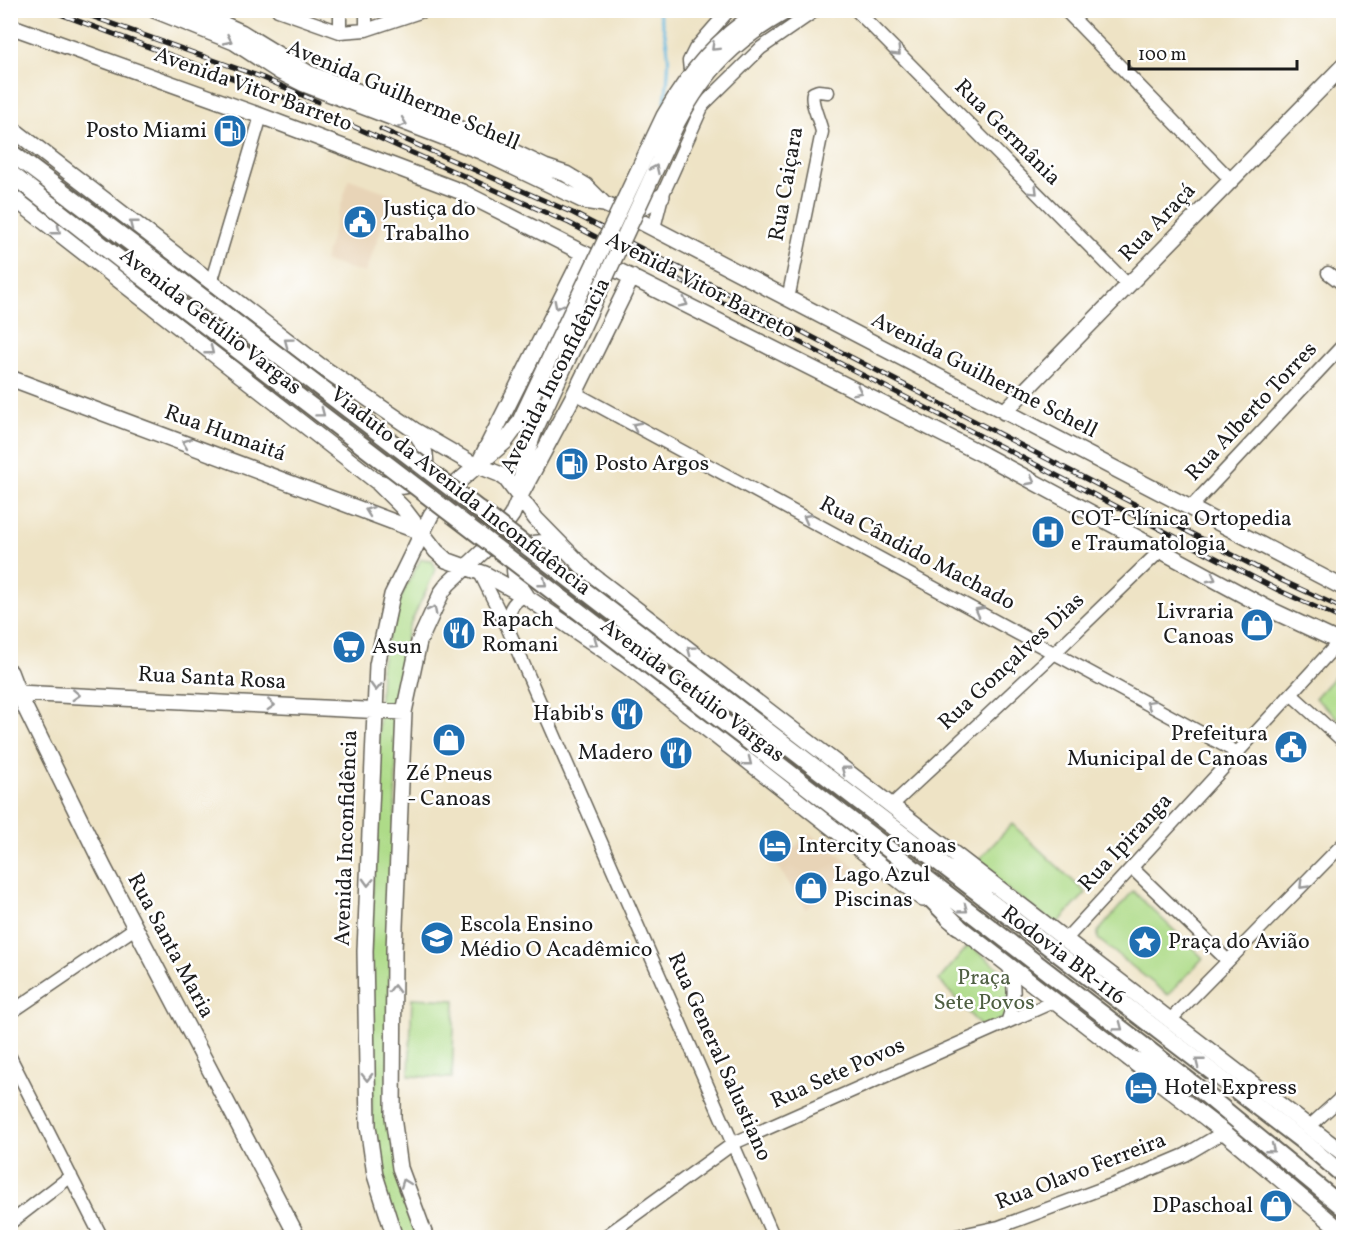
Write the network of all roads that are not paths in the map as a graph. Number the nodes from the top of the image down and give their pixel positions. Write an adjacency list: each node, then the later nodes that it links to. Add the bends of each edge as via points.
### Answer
1 (154, 10): 23 (main road, Avenida Guilherme Schell, one-way to 23, via 234,42 304,84)
2 (192, 10): 23 (main road, Avenida Guilherme Schell, via 241,32 308,73 487,139)
3 (278, 10): 15 (street)
4 (339, 10): 15 (street)
5 (366, 10): 14 (street)
6 (426, 10): 14 (street)
7 (729, 10): 18 (street, via 695,49 690,61 690,78)
8 (761, 10): 41 (main road, Avenida Inconfidência, one-way to 41, bridge, via 721,41 682,86 664,116 519,423 505,442)
9 (789, 10): 43 (main road, Avenida Inconfidência, one-way to 9, bridge, via 523,464 534,432 693,93 731,50)
10 (816, 10): 18 (street, via 761,48)
11 (856, 10): 33 (street, Rua Germânia, one-way to 33)
12 (1065, 10): 24 (street)
13 (10, 26): 19 (main road, Avenida Vitor Barreto)
14 (366, 30): 15 (street)
15 (340, 32)
16 (1344, 65): 24 (main road, Rua Araçá)
17 (828, 92): 35 (street, Rua Caiçara, via 813,93 811,99 822,132)
18 (703, 105): 26 (street)
19 (261, 116): 29 (main road, Avenida Vitor Barreto, via 462,192); 32 (street)
20 (10, 127): 32 (main road, Avenida Getúlio Vargas, one-way to 20)
21 (10, 152): 59 (highway, Viaduto da Avenida Inconfidência, bridge)
22 (10, 173): 61 (highway, Viaduto da Avenida Inconfidência, one-way to 61, bridge)
23 (543, 173): 27 (main road, Avenida Guilherme Schell, via 576,179 604,204)
24 (1231, 180): 33 (main road, Rua Araçá)
25 (10, 195): 42 (main road, Avenida Getúlio Vargas, one-way to 42)
26 (662, 196): 27 (main road); 28 (street)
27 (629, 216): 28 (main road, Avenida Guilherme Schell)
28 (654, 228): 35 (main road, Avenida Guilherme Schell)
29 (584, 253): 31 (main road, Avenida Vitor Barreto); 41 (main road, Avenida Inconfidência, one-way to 41)
30 (1328, 273): 34 (street)
31 (632, 277): 38 (main road, Avenida Inconfidência); 46 (main road, Avenida Vitor Barreto, one-way to 46, via 984,455)
32 (212, 283): 40 (main road, Avenida Getúlio Vargas, one-way to 32, via 319,365)
33 (1128, 285): 39 (main road, Rua Araçá)
34 (1344, 285)
35 (788, 299): 39 (main road, Avenida Guilherme Schell)
36 (1344, 344): 44 (street, Rua Alberto Torres)
37 (10, 378): 45 (main road, Rua Humaitá, one-way to 37)
38 (575, 393): 43 (main road, Avenida Inconfidência); 53 (street, Rua Cândido Machado, one-way to 38)
39 (1004, 412): 44 (main road, Avenida Guilherme Schell)
40 (414, 430): 41 (main road, Avenida Getúlio Vargas); 42 (main road, via 426,452 426,465 420,477 406,486)
41 (477, 466): 43 (main road, Avenida Getúlio Vargas, via 499,474); 45 (main road, Avenida Inconfidência, via 440,501)
42 (376, 481): 45 (main road, Avenida Getúlio Vargas)
43 (520, 496): 47 (main road, Avenida Getúlio Vargas); 48 (main road, Avenida Inconfidência, via 503,530)
44 (1191, 507): 49 (main road, Avenida Guilherme Schell)
45 (423, 533): 48 (main road, Avenida Getúlio Vargas, via 440,555); 57 (main road, Avenida Inconfidência, one-way to 57, via 393,595 377,665)
46 (1161, 550): 52 (main road, Avenida Vitor Barreto, one-way to 52); 53 (street, Rua Gonçalves Dias)
47 (567, 552): 50 (main road, via 538,543 519,554 515,577); 63 (main road, Avenida Getúlio Vargas, one-way to 47)
48 (472, 569): 50 (main road, Avenida Getúlio Vargas); 51 (street, Rua General Salustiano); 58 (main road, Avenida Inconfidência, one-way to 48, via 425,625 442,592)
49 (1344, 588)
50 (526, 597): 51 (street, via 511,606); 69 (main road, Avenida Getúlio Vargas, one-way to 69, via 643,678)
51 (508, 629): 84 (street, Rua General Salustiano)
52 (1341, 643): 56 (street, Rua Ipiranga)
53 (1055, 652): 62 (street, Rua Cândido Machado, one-way to 53); 63 (street, Rua Gonçalves Dias)
54 (10, 672): 55 (main road, Rua Santa Maria)
55 (18, 693): 57 (main road, Rua Santa Rosa, one-way to 57); 70 (main road, Rua Santa Maria)
56 (1292, 695): 60 (street); 62 (street, Rua Ipiranga)
57 (374, 717): 58 (main road, Rua Santa Rosa); 94 (main road, Avenida Inconfidência, one-way to 94, via 365,951 368,1126 375,1175)
58 (403, 719): 95 (main road, Avenida Inconfidência, one-way to 58, via 402,1175 393,1117 394,950)
59 (761, 726): 66 (highway, Rodovia BR-116)
60 (1344, 742)
61 (752, 744): 64 (highway, Rodovia BR-116)
62 (1238, 753): 67 (street, Rua Ipiranga)
63 (892, 805): 68 (main road, Avenida Getúlio Vargas)
64 (867, 835): 69 (highway); 80 (highway, Rodovia BR-116, one-way to 80)
65 (1344, 843): 72 (street, one-way to 72)
66 (915, 845): 68 (highway); 87 (highway, Rodovia BR-116, one-way to 66)
67 (1132, 868): 71 (street, Rua Ipiranga); 72 (street)
68 (991, 884): 71 (main road, Avenida Getúlio Vargas)
69 (958, 926): 73 (main road, Avenida Getúlio Vargas)
70 (135, 928): 75 (street); 93 (main road, Rua Santa Maria)
71 (1065, 940): 76 (main road, Avenida Getúlio Vargas)
72 (1228, 961): 76 (street)
73 (1008, 965): 74 (main road, Avenida Getúlio Vargas); 77 (street, via 1014,986)
74 (1054, 1001): 77 (street, Rua Sete Povos); 79 (main road, Avenida Getúlio Vargas)
75 (10, 1013)
76 (1171, 1019): 82 (main road, Avenida Getúlio Vargas)
77 (1008, 1020): 84 (street, Rua Sete Povos)
78 (10, 1057): 86 (street)
79 (1130, 1058): 80 (highway); 83 (main road, Avenida Getúlio Vargas)
80 (1193, 1084): 88 (highway, Rodovia BR-116, one-way to 88)
81 (1344, 1095): 82 (street)
82 (1310, 1126): 85 (main road, Avenida Getúlio Vargas)
83 (1224, 1132): 90 (street, Rua Olavo Ferreira, via 1185,1155); 91 (main road, Avenida Getúlio Vargas)
84 (734, 1143): 96 (street, Rua Sete Povos); 97 (street, Rua General Salustiano)
85 (1344, 1154)
86 (71, 1176): 89 (street); 92 (street)
87 (1344, 1176)
88 (1344, 1208)
89 (10, 1223)
90 (1001, 1232): 98 (street, Rua Olavo Ferreira)
91 (1344, 1233)
92 (102, 1238)
93 (298, 1238)
94 (395, 1238)
95 (426, 1238)
96 (603, 1238)
97 (774, 1238)
98 (947, 1238)

